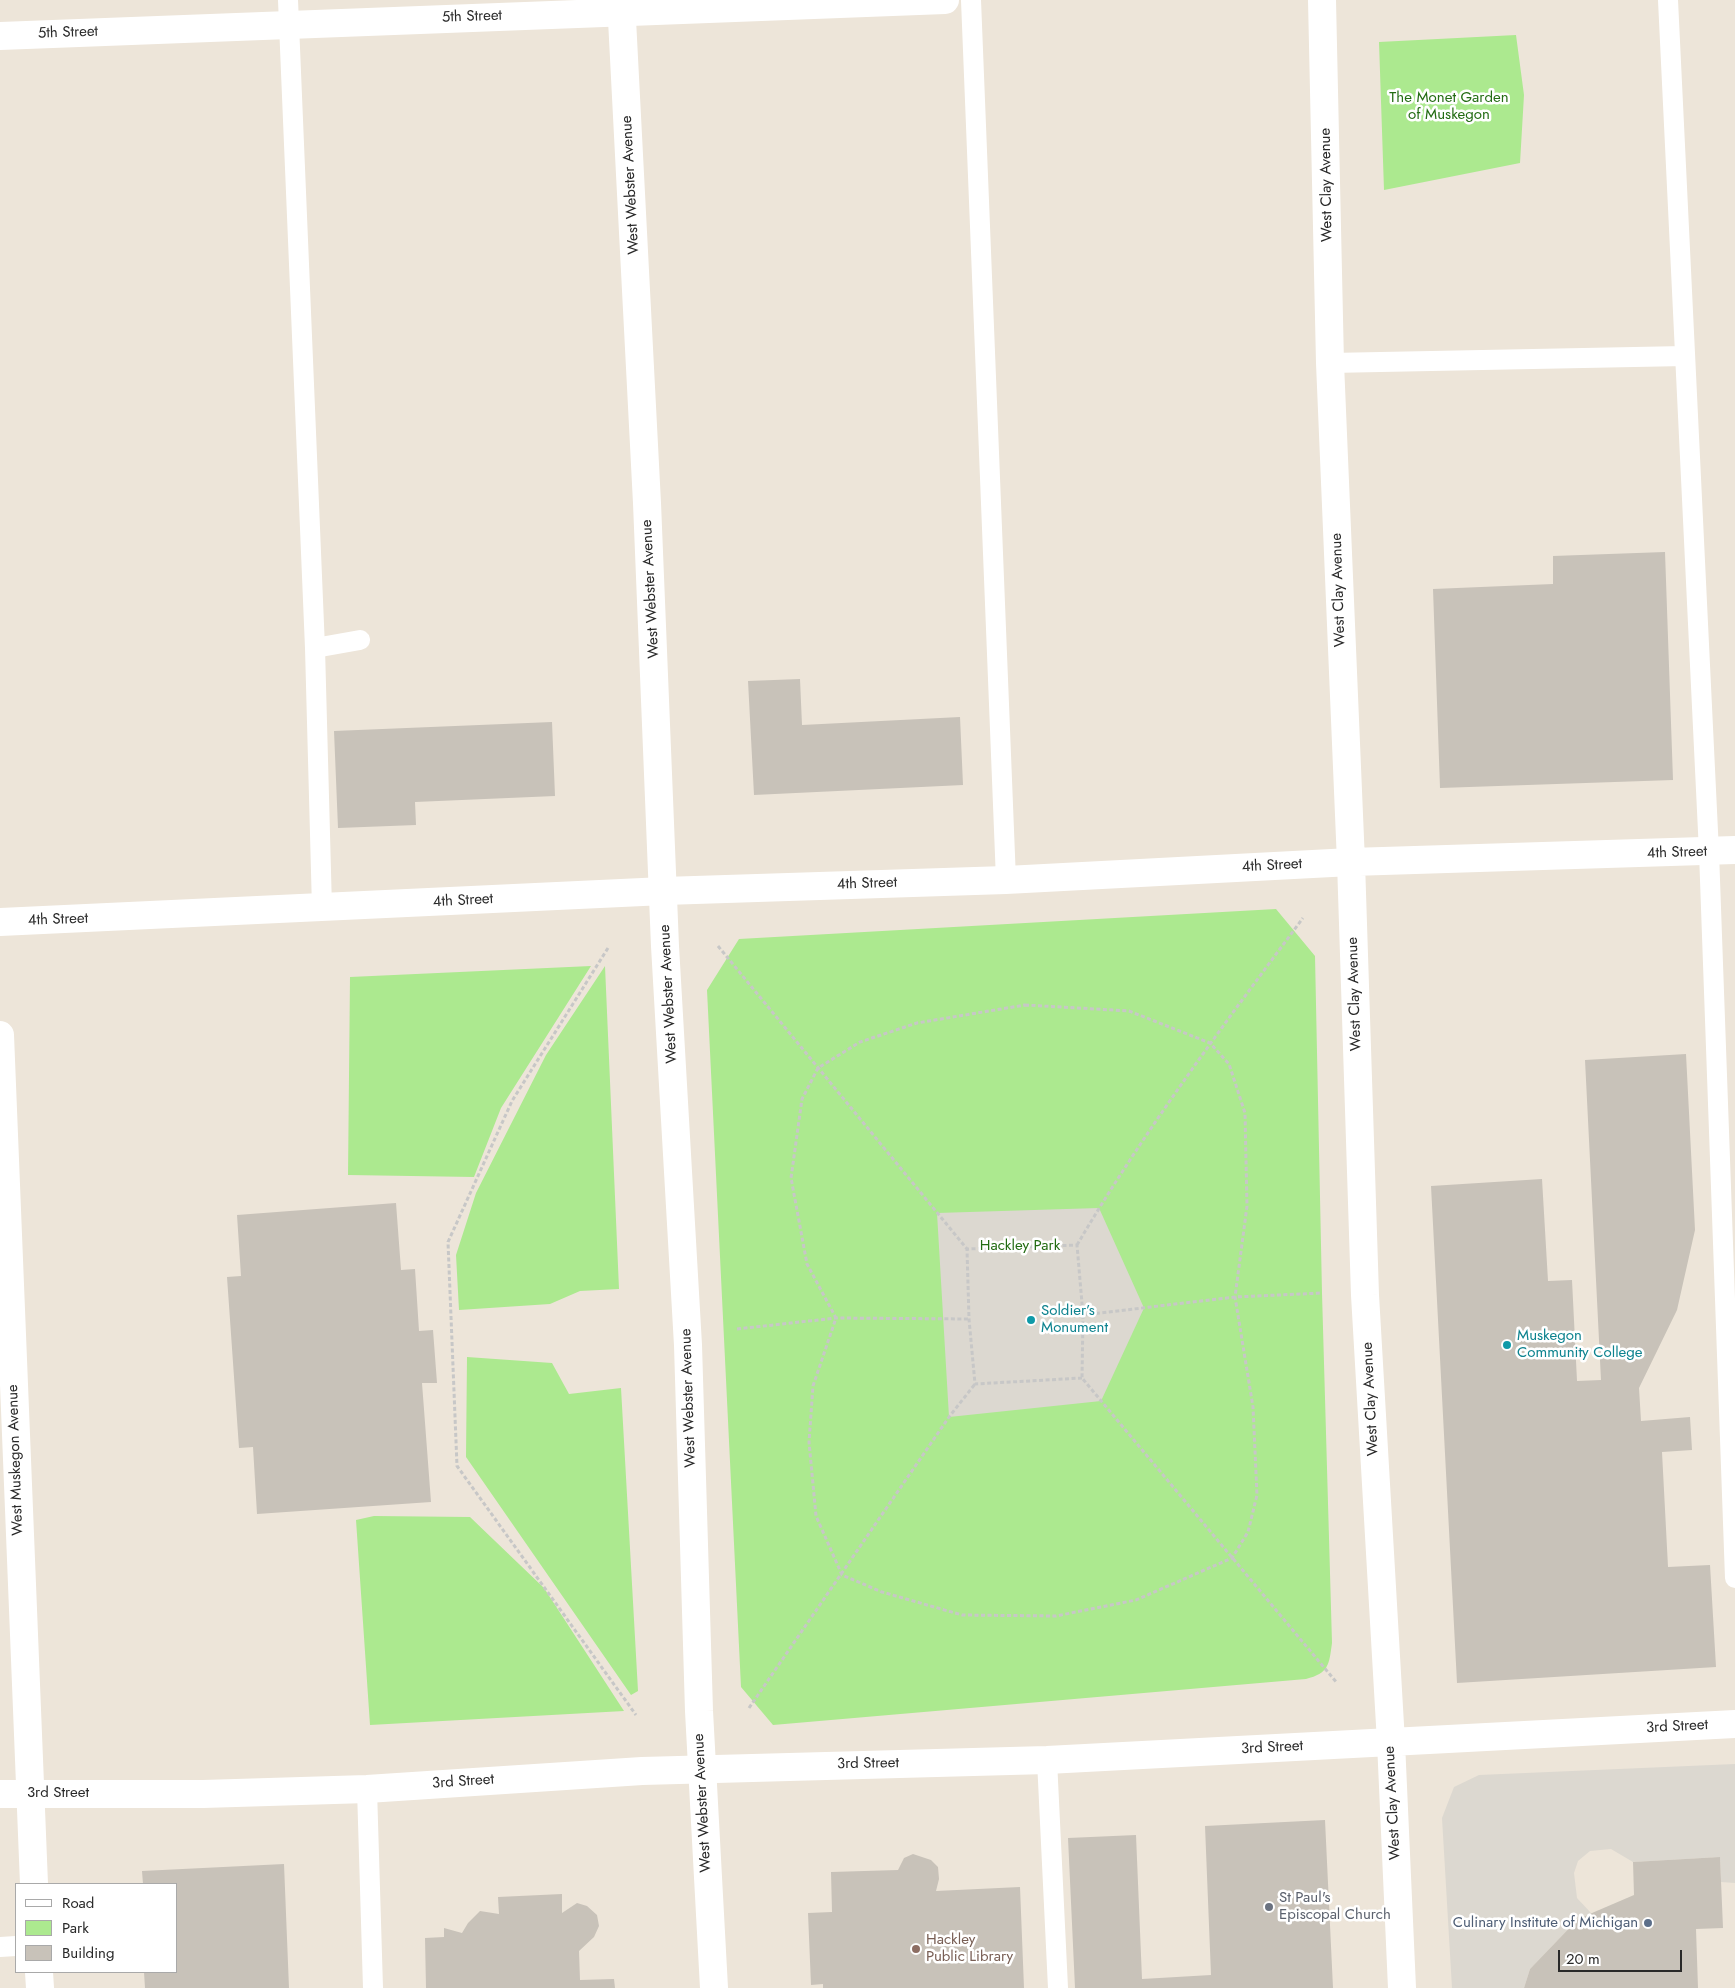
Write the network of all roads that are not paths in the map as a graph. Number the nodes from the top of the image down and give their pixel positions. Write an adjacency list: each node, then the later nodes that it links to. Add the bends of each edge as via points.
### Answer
1 (945, 0): 5 (street, 5th Street)
2 (971, 0): 14 (lane)
3 (1322, 0): 9 (street, West Clay Avenue)
4 (1668, 0): 8 (lane)
5 (621, 6): 6 (street, 5th Street); 15 (street, West Webster Avenue)
6 (289, 12): 7 (street, 5th Street); 11 (lane)
7 (0, 36)
8 (1685, 356): 9 (lane); 12 (lane)
9 (1330, 363): 13 (street, West Clay Avenue)
10 (360, 640): 11 (lane)
11 (315, 648): 16 (lane)
12 (1722, 851): 13 (street, 4th Street); 19 (lane)
13 (1351, 862): 14 (street, 4th Street); 21 (street, West Clay Avenue, via 1365,1295)
14 (1006, 880): 15 (street, 4th Street)
15 (664, 891): 16 (street, 4th Street); 23 (street, West Webster Avenue, via 688,1346)
16 (322, 908): 17 (street, 4th Street)
17 (0, 922)
18 (0, 1035): 25 (street, West Muskegon Avenue)
19 (1735, 1578)
20 (1735, 1724): 21 (street, 3rd Street)
21 (1391, 1742): 22 (street, 3rd Street); 35 (street, West Clay Avenue)
22 (1047, 1760): 23 (street, 3rd Street); 34 (lane)
23 (701, 1768): 24 (street, 3rd Street); 33 (street, West Webster Avenue)
24 (367, 1789): 25 (street, 3rd Street, via 203,1794); 32 (lane)
25 (29, 1793): 26 (street, 3rd Street); 27 (street, West Muskegon Avenue)
26 (0, 1794)
27 (34, 1883)
28 (15, 1946): 29 (lane)
29 (0, 1947)
30 (39, 1973): 31 (street)
31 (40, 1988)
32 (373, 1988)
33 (714, 1988)
34 (1058, 1988)
35 (1402, 1988)

